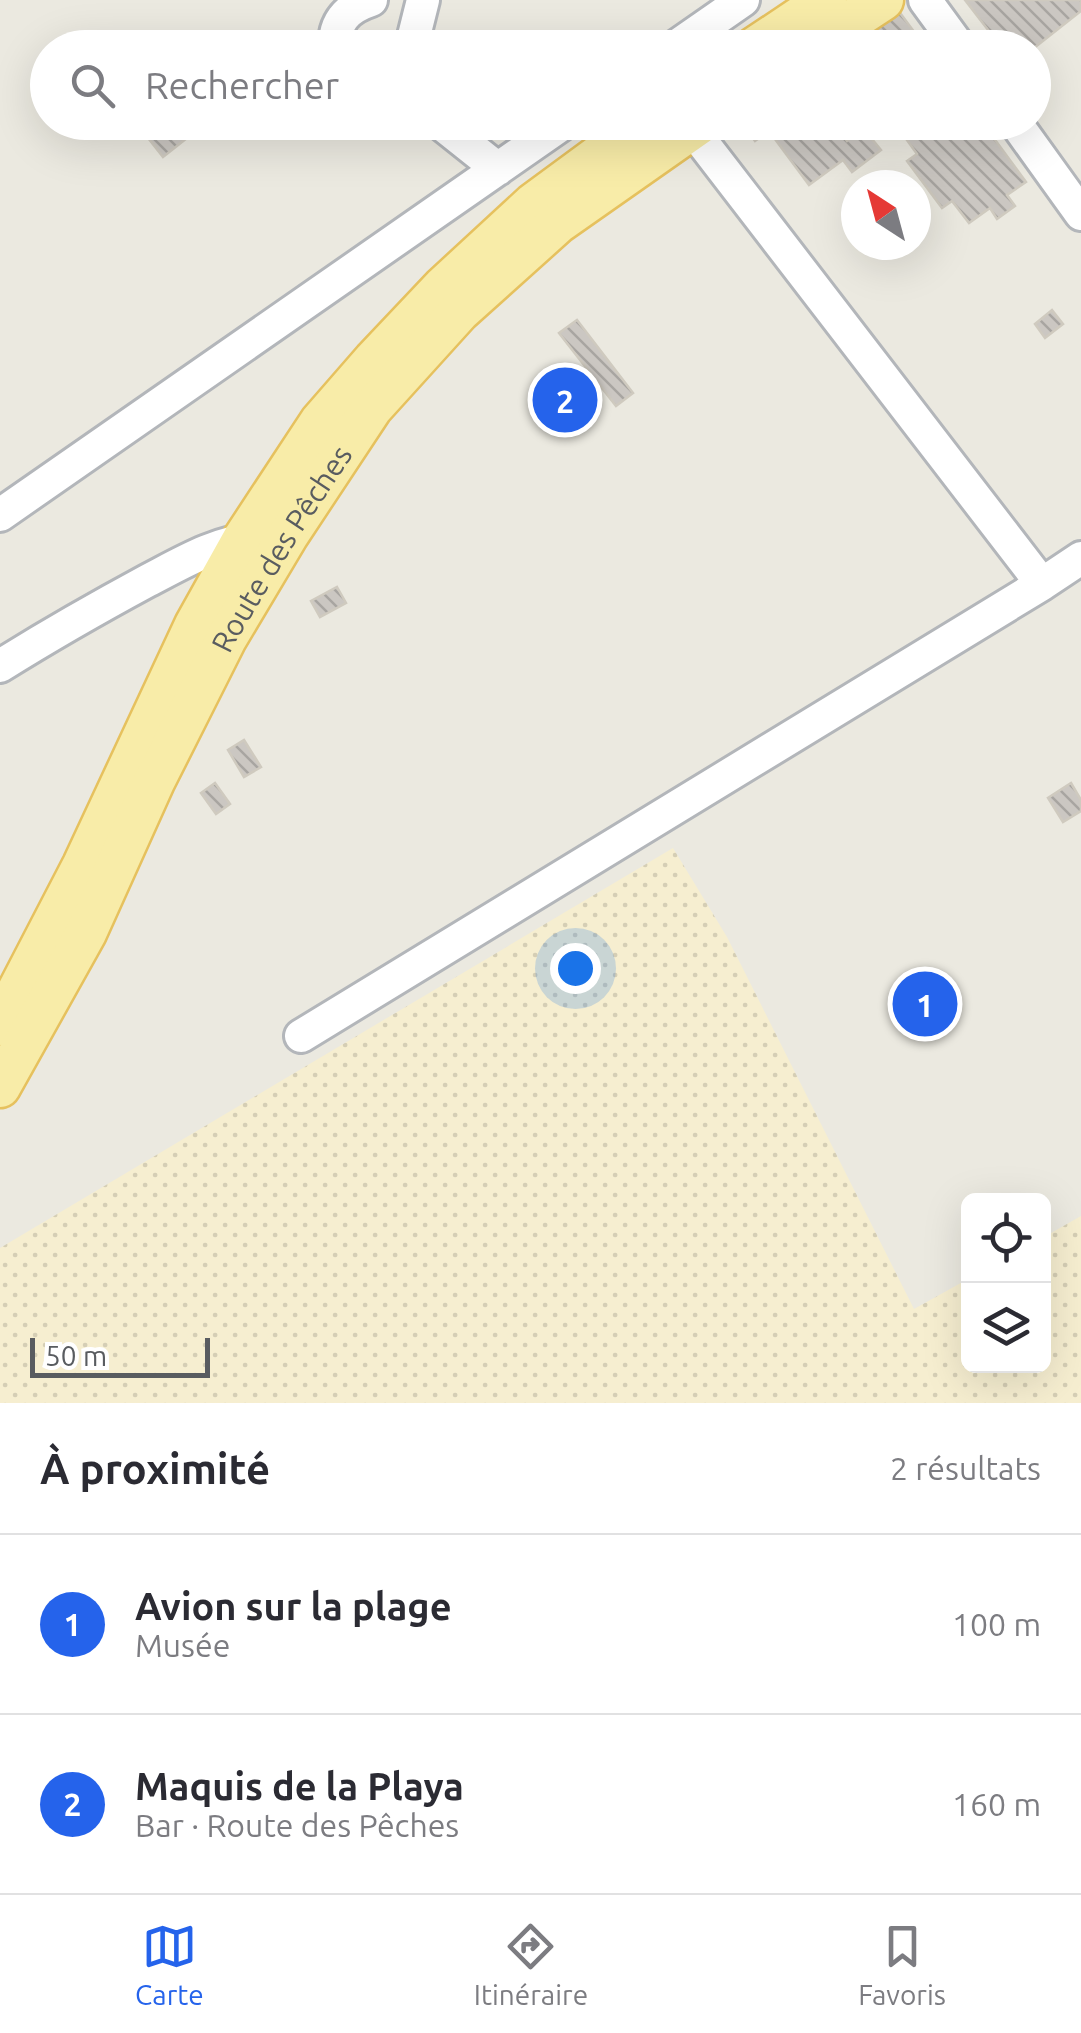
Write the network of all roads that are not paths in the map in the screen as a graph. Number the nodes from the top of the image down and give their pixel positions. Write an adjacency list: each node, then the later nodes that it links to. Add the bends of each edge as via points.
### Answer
1 (372, 0): 7 (street, via 344,15)
2 (423, 0): 8 (street)
3 (743, 0): 9 (street)
4 (826, 0): 10 (main road)
5 (883, 0): 11 (main road)
6 (925, 0): 12 (street)
7 (338, 30)
8 (416, 30)
9 (700, 30)
10 (781, 30)
11 (837, 30)
12 (947, 30)
13 (462, 140): 19 (street)
14 (539, 140): 19 (street)
15 (620, 140): 23 (main road, Route des Pêches, via 534,203 443,286 320,422)
16 (677, 140): 22 (main road, Route des Pêches, via 558,223 459,312 372,408)
17 (708, 140): 25 (street)
18 (1027, 140): 20 (street)
19 (498, 169): 21 (street)
20 (1081, 214)
21 (0, 515)
22 (288, 536): 23 (street); 29 (main road, Route des Pêches, via 226,639 86,933)
23 (244, 540): 26 (street, via 168,570); 27 (main road, Route des Pêches, via 195,626)
24 (1081, 558): 25 (street)
25 (1042, 584): 28 (street)
26 (0, 666)
27 (0, 1025)
28 (300, 1036)
29 (0, 1086)

